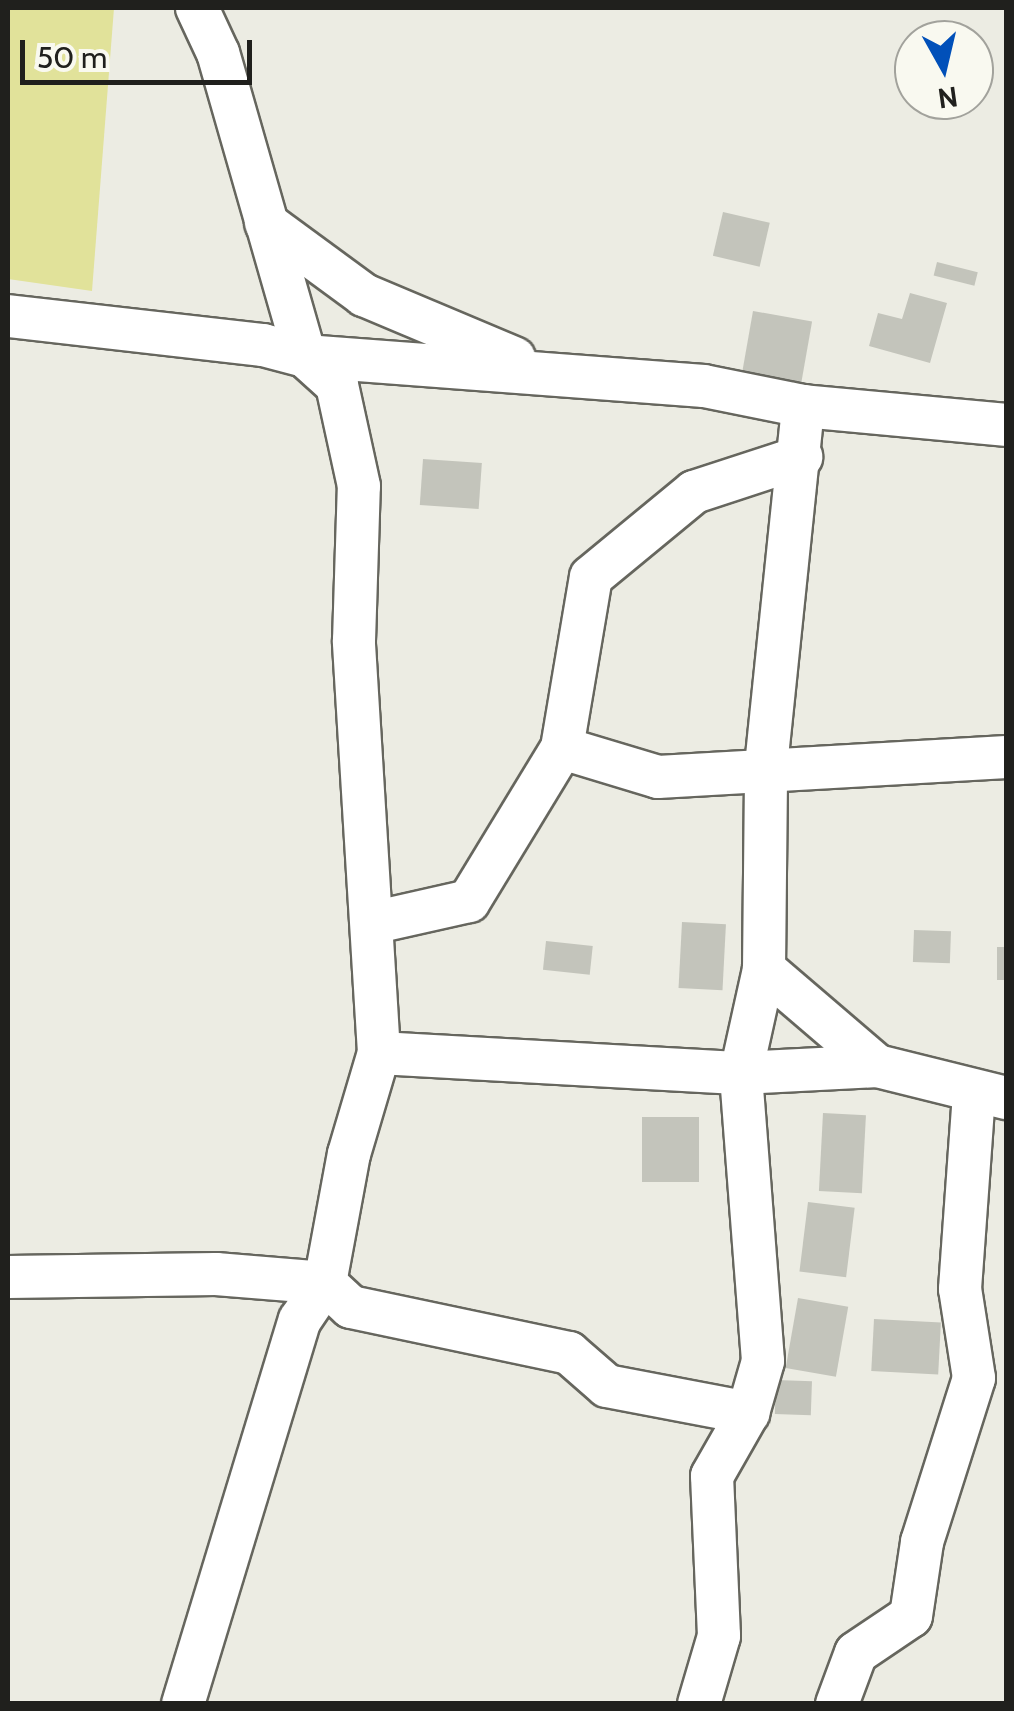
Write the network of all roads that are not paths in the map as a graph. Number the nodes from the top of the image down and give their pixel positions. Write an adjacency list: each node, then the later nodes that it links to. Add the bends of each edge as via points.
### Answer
1 (196, 8): 2 (street, via 218,54)
2 (266, 223): 4 (street); 5 (street, via 364,295)
3 (8, 316): 4 (street)
4 (304, 356): 5 (street); 12 (street, via 337,385 359,486 354,641)
5 (547, 372): 6 (street, via 704,386)
6 (803, 406): 7 (street); 8 (street)
7 (1006, 424)
8 (801, 457): 9 (street, via 694,492 591,578); 11 (street)
9 (562, 748): 11 (street, via 658,777); 12 (street, via 469,902)
10 (1006, 758): 11 (street, via 869,768)
11 (766, 766): 13 (street)
12 (376, 922): 14 (street, via 370,985)
13 (764, 969): 15 (street); 16 (street)
14 (379, 1053): 16 (street); 19 (street, via 349,1154)
15 (877, 1066): 16 (street); 17 (street)
16 (741, 1073): 20 (street, via 763,1361)
17 (990, 1095): 23 (street, via 960,1290 974,1378 922,1542 911,1616 856,1653)
18 (8, 1277): 19 (street, via 216,1274)
19 (324, 1283): 20 (street, via 351,1307 569,1353 607,1386); 21 (street, via 300,1320)
20 (748, 1413): 22 (street, via 712,1476 719,1636)
21 (183, 1704)
22 (699, 1704)
23 (837, 1704)

